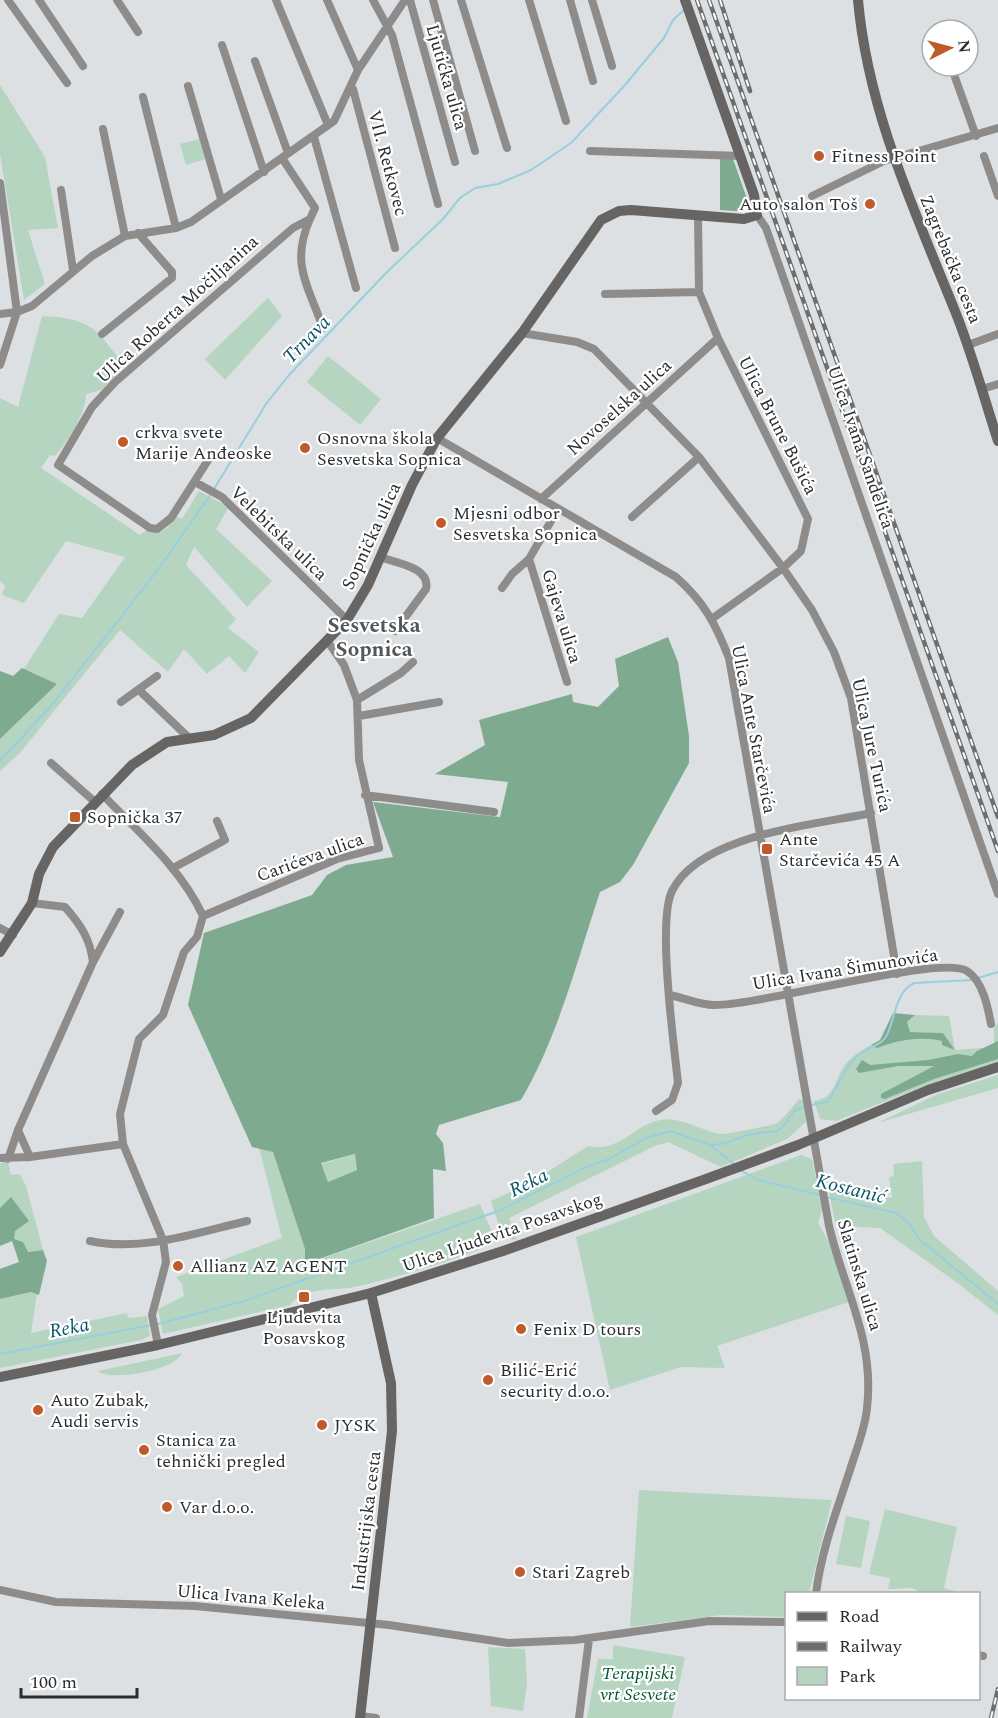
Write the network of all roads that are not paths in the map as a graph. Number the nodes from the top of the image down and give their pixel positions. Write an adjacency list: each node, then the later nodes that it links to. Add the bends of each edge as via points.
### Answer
1 (8, 0): 24 (street)
2 (39, 0): 19 (street)
3 (117, 0): 16 (street)
4 (276, 0): 29 (street)
5 (327, 0): 21 (street)
6 (373, 0): 15 (street)
7 (407, 0): 15 (street, VII. Retkovec); 41 (street, Ljutićka ulica)
8 (433, 0): 35 (street)
9 (461, 0): 34 (street)
10 (529, 0): 28 (street)
11 (570, 0): 23 (street)
12 (592, 0): 20 (street)
13 (858, 0): 40 (street, Zagrebačka cesta, via 869,76)
14 (685, 1): 38 (street, Ulica Ivana Sandelića)
15 (388, 28): 21 (street, VII. Retkovec); 48 (street)
16 (138, 32)
17 (222, 45): 42 (street)
18 (255, 61): 37 (street)
19 (83, 66)
20 (612, 66)
21 (358, 70): 26 (street, VII. Retkovec)
22 (955, 78): 32 (street)
23 (593, 81)
24 (67, 83)
25 (188, 86): 47 (street)
26 (350, 87): 29 (street, VII. Retkovec, via 338,115); 55 (street, VII. Retkovec)
27 (143, 97): 52 (street)
28 (566, 122)
29 (328, 125): 33 (street, VII. Retkovec)
30 (998, 128): 32 (street)
31 (104, 129): 54 (street)
32 (976, 136): 40 (street, via 949,140)
33 (314, 137): 37 (street, VII. Retkovec); 57 (street)
34 (507, 148)
35 (476, 151)
36 (590, 151): 38 (street)
37 (285, 155): 42 (street, VII. Retkovec); 51 (street, via 315,208)
38 (741, 156): 50 (street, Ulica Ivana Sandelića)
39 (984, 156): 46 (street)
40 (893, 159): 45 (street); 67 (street, Zagrebačka cesta)
41 (455, 162)
42 (264, 172): 47 (street, VII. Retkovec)
43 (0, 183): 60 (street)
44 (61, 190): 56 (street)
45 (812, 196)
46 (998, 196)
47 (221, 199): 52 (street, VII. Retkovec, via 191,222)
48 (438, 204)
49 (698, 215): 50 (street, Sopnička ulica, via 744,219); 58 (street, Ulica Brune Bušića); 63 (street, Sopnička ulica, via 631,210 601,220)
50 (757, 216): 105 (street, Ulica Ivana Sandelića, via 770,239)
51 (310, 219): 62 (street, via 301,240 300,263); 76 (street, Ulica Roberta Močiljanina, via 293,228 115,381 92,407 58,465 150,528 164,526)
52 (176, 228): 53 (street, VII. Retkovec)
53 (138, 233): 54 (street, VII. Retkovec); 64 (street, via 172,272 172,278)
54 (125, 236): 56 (street, VII. Retkovec)
55 (395, 248)
56 (74, 270): 60 (street, VII. Retkovec, via 32,306)
57 (356, 288)
58 (699, 292): 59 (street); 66 (street, Ulica Brune Bušića)
59 (605, 294)
60 (17, 312): 61 (street, VII. Retkovec); 68 (street)
61 (0, 314)
62 (323, 328)
63 (522, 333): 71 (street, Ulica Jure Turića, via 577,342 594,349); 72 (street, Sopnička ulica)
64 (102, 334)
65 (998, 334): 67 (street)
66 (718, 338): 71 (street, Novoselska ulica); 82 (street, Ulica Brune Bušića, via 808,519 801,551)
67 (968, 345): 70 (street, Zagrebačka cesta)
68 (0, 365)
69 (998, 384): 70 (street)
70 (982, 389): 73 (street, Zagrebačka cesta)
71 (646, 402): 75 (street, Ulica Jure Turića); 77 (street, Novoselska ulica)
72 (437, 438): 77 (street, Ulica Ante Starčevića); 80 (street, Sopnička ulica)
73 (998, 441)
74 (212, 454): 76 (street)
75 (699, 457): 79 (street); 82 (street, Ulica Jure Turića)
76 (195, 482): 85 (street, Velebitska ulica, via 216,494)
77 (541, 499): 78 (street, Ulica Ante Starčevića)
78 (558, 509): 81 (street, Gajeva ulica); 84 (street, Ulica Ante Starčevića, via 676,577 696,594)
79 (632, 517)
80 (380, 557): 85 (street, Sopnička ulica); 86 (street, via 416,569 428,581)
81 (529, 559): 83 (street, Gajeva ulica); 90 (street, Gajeva ulica)
82 (783, 568): 84 (street, Ulica Brune Bušića); 101 (street, Ulica Jure Turića, via 822,628 851,698)
83 (502, 588)
84 (713, 618): 103 (street, Ulica Ante Starčevića, via 729,658)
85 (347, 620): 87 (street, Sopnička ulica)
86 (395, 631)
87 (328, 642): 92 (street, Carićeva ulica, via 344,665); 96 (street, Sopnička ulica, via 251,718 214,735)
88 (412, 662): 92 (street)
89 (157, 676): 91 (street)
90 (567, 682)
91 (140, 690): 93 (street); 96 (street)
92 (357, 700): 95 (street, Carićeva ulica)
93 (121, 702)
94 (439, 702): 95 (street)
95 (359, 716): 98 (street, Carićeva ulica, via 359,760)
96 (189, 738): 99 (street, Sopnička ulica, via 167,742 132,765)
97 (51, 763): 99 (street)
98 (365, 795): 100 (street); 108 (street, Carićeva ulica, via 379,848 337,859)
99 (98, 798): 104 (street); 106 (street, Sopnička ulica, via 49,853)
100 (494, 812)
101 (871, 813): 103 (street); 113 (street, Ulica Jure Turića)
102 (217, 821): 104 (street, via 225,840)
103 (759, 836): 114 (street, Ulica Ante Starčevića); 115 (street, via 708,857 690,869 672,892 666,931)
104 (173, 868): 108 (street)
105 (998, 894)
106 (32, 903): 110 (street, Sopnička ulica); 112 (street, via 65,907 82,927)
107 (120, 912): 112 (street)
108 (202, 916): 121 (street, via 197,937 184,952 163,1015 139,1039 120,1114)
109 (0, 928): 110 (street)
110 (13, 935): 111 (street, Sopnička ulica)
111 (0, 952)
112 (93, 962): 119 (street)
113 (897, 974): 114 (street, Ulica Ivana Šimunovića); 116 (street, Ulica Ivana Šimunovića, via 956,967 969,972)
114 (788, 993): 115 (street, Ulica Ivana Šimunovića, via 714,1005); 120 (street, Ulica Ante Starčevića)
115 (670, 995): 118 (street, via 678,1083 672,1100)
116 (991, 1024)
117 (998, 1067): 120 (street, Ulica Ljudevita Posavskog, via 928,1090)
118 (656, 1111)
119 (18, 1130): 122 (street); 123 (street)
120 (814, 1138): 127 (street, Ulica Ljudevita Posavskog, via 503,1251); 131 (street, Slatinska ulica, via 834,1248 863,1331 868,1396 863,1431 831,1529)
121 (123, 1143): 122 (street); 125 (street)
122 (30, 1157): 123 (street)
123 (4, 1159)
124 (247, 1221): 125 (street)
125 (164, 1240): 126 (street, via 113,1246); 128 (street, via 166,1262 152,1315)
126 (90, 1241)
127 (371, 1293): 128 (street, Ulica Ljudevita Posavskog); 133 (street, Industrijska cesta, via 391,1383 392,1423)
128 (157, 1340): 129 (street, Ulica Ljudevita Posavskog)
129 (0, 1377)
130 (0, 1590): 133 (street, Ulica Ivana Keleka, via 56,1602 176,1605)
131 (816, 1592)
132 (785, 1622): 134 (street, Ulica Ivana Keleka, via 709,1621)
133 (371, 1624): 134 (street, Ulica Ivana Keleka, via 508,1643); 135 (street, Industrijska cesta)
134 (589, 1638): 137 (street)
135 (360, 1717): 136 (street)
136 (376, 1718)
137 (579, 1718)

